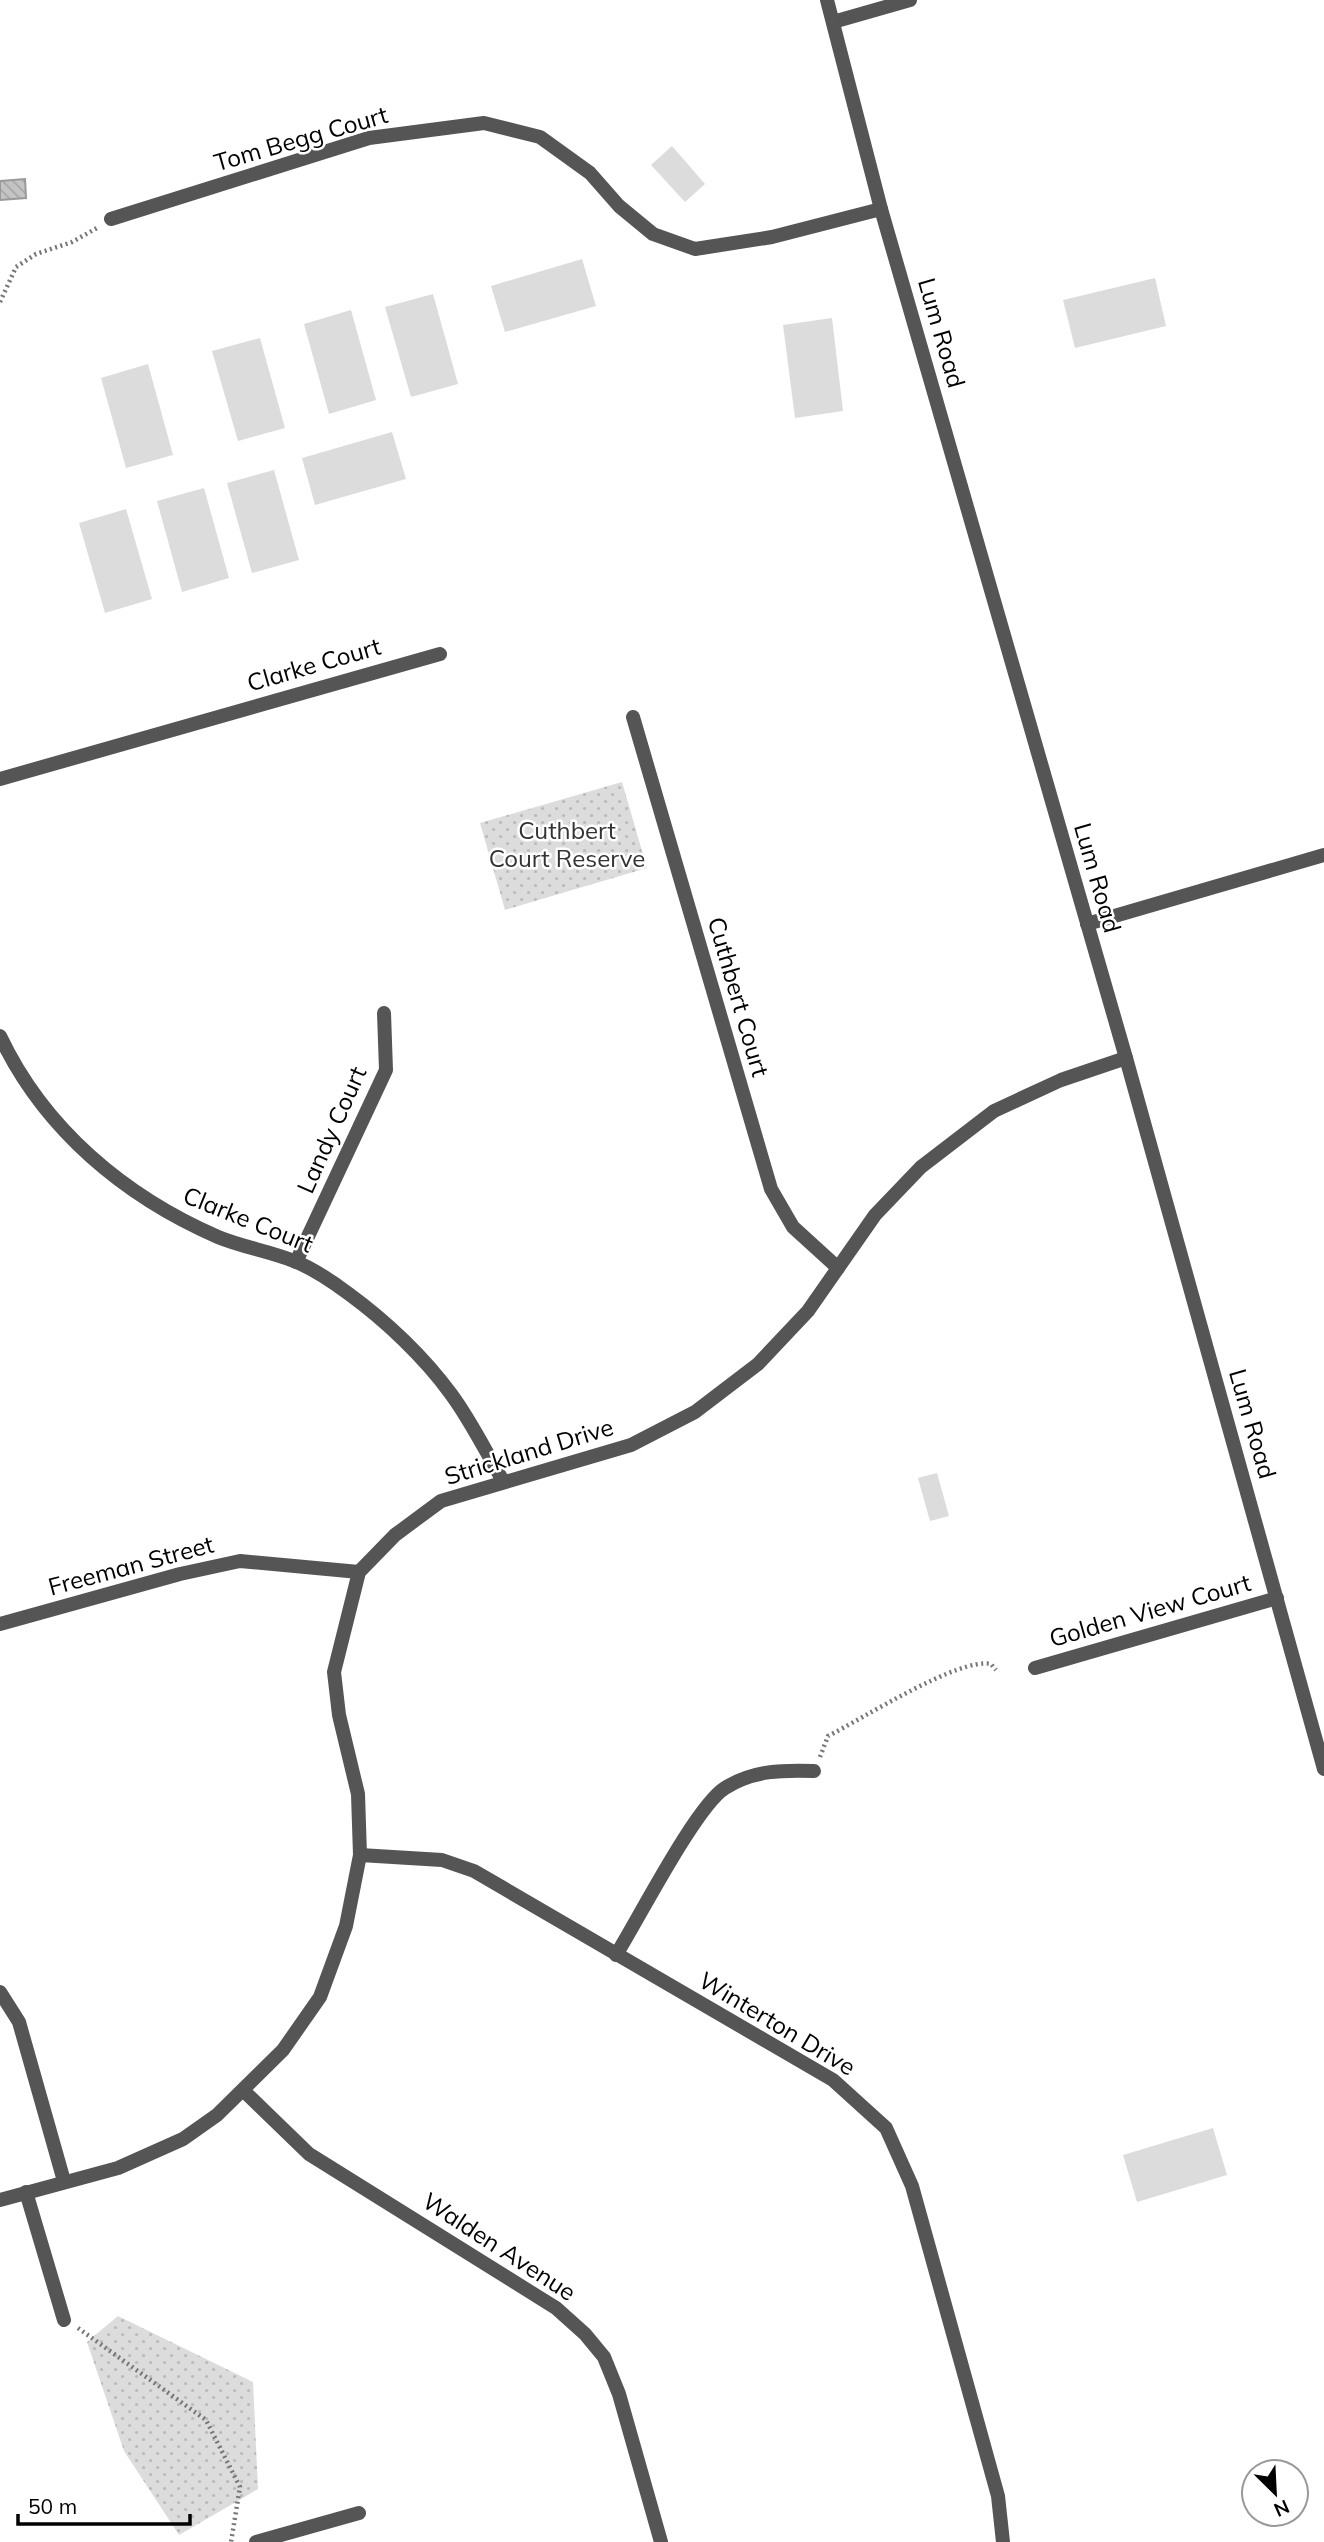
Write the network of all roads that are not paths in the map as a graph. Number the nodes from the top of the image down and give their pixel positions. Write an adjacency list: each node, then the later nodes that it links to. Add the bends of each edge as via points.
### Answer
1 (827, 0): 3 (street, Lum Road)
2 (910, 0): 3 (street)
3 (833, 22): 4 (street, Lum Road)
4 (881, 209): 5 (street, Tom Begg Court, via 772,237 695,248 653,234 619,206 590,173 540,137 484,123 369,138); 10 (street, Lum Road)
5 (111, 219)
6 (440, 654): 8 (street, Clarke Court)
7 (633, 718): 15 (street, Cuthbert Court, via 771,1189 793,1227)
8 (0, 779)
9 (1324, 855): 10 (street)
10 (1087, 925): 13 (street, Lum Road)
11 (384, 1013): 14 (street, Landy Court, via 386,1070)
12 (0, 1036): 14 (street, Clarke Court, via 14,1066 63,1131 99,1166 151,1204 208,1232)
13 (1126, 1058): 15 (street, Strickland Drive, via 1061,1080 994,1111 921,1167 875,1215); 18 (street, Lum Road)
14 (296, 1262): 16 (street, Clarke Court, via 348,1294 395,1333 450,1394)
15 (838, 1268): 16 (street, Strickland Drive, via 808,1311 758,1364 695,1412 631,1445)
16 (503, 1481): 17 (street, Strickland Drive, via 441,1501 395,1535)
17 (359, 1572): 19 (street, Freeman Street, via 240,1561 180,1573); 23 (street, via 334,1672 358,1794)
18 (1277, 1598): 20 (street, Golden View Court); 21 (street, Lum Road)
19 (0, 1624)
20 (1035, 1668)
21 (1324, 1769)
22 (814, 1771): 24 (street, via 770,1770 725,1788 704,1809)
23 (360, 1855): 24 (street, Winterton Drive, via 442,1860 474,1871); 26 (street, via 346,1926 320,1997 283,2050)
24 (615, 1955): 34 (street, Winterton Drive, via 832,2080 886,2128 912,2186 998,2497)
25 (0, 1992): 27 (street, via 19,2022)
26 (244, 2091): 27 (street, via 183,2139 118,2168); 33 (street, Walden Avenue, via 309,2154 556,2308 585,2334 604,2357 619,2394)
27 (64, 2181): 28 (street)
28 (26, 2192): 29 (street); 30 (street)
29 (0, 2200)
30 (64, 2320)
31 (359, 2513): 32 (street)
32 (256, 2542)
33 (662, 2542)
34 (1003, 2542)

